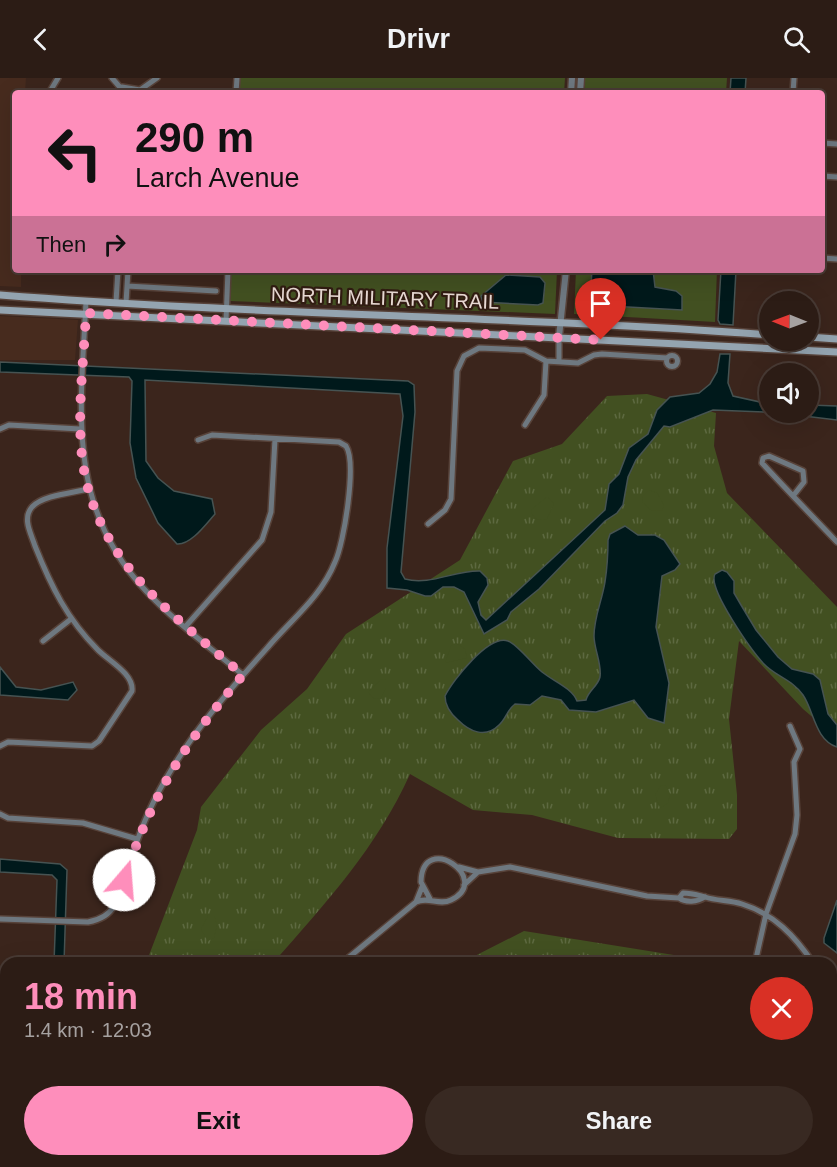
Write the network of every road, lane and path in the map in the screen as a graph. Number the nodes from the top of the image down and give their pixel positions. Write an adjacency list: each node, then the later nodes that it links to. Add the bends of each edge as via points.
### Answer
1 (112, 78): 3 (street)
2 (157, 78): 4 (street)
3 (124, 90)
4 (140, 90)
5 (118, 273): 13 (street)
6 (128, 273): 9 (street)
7 (228, 273): 15 (street)
8 (566, 273): 19 (street)
9 (127, 286): 10 (street); 14 (street)
10 (216, 291)
11 (0, 295): 12 (main road, NORTH MILITARY TRAIL)
12 (86, 300): 13 (main road, NORTH MILITARY TRAIL); 17 (street)
13 (116, 302): 14 (main road, NORTH MILITARY TRAIL)
14 (126, 303): 15 (main road, NORTH MILITARY TRAIL)
15 (226, 308): 18 (street); 19 (main road, NORTH MILITARY TRAIL)
16 (0, 310): 17 (main road, NORTH MILITARY TRAIL)
17 (86, 313): 18 (main road, NORTH MILITARY TRAIL); 30 (street)
18 (226, 321): 21 (main road, NORTH MILITARY TRAIL)
19 (560, 321): 20 (main road, NORTH MILITARY TRAIL); 21 (street)
20 (759, 334)
21 (560, 337): 24 (main road, NORTH MILITARY TRAIL); 26 (street)
22 (819, 338): 23 (main road)
23 (837, 339)
24 (837, 352)
25 (667, 358): 26 (street, via 602,354 578,363)
26 (559, 360): 27 (street)
27 (546, 361): 28 (street, via 543,395); 35 (street, via 525,350 479,348 464,356 458,367 451,499 445,510)
28 (525, 425)
29 (0, 429): 30 (street, via 9,425)
30 (80, 429): 33 (street)
31 (275, 439): 32 (street, via 212,435); 38 (street, via 271,512 262,540); 40 (street, via 339,442 348,450 346,516 335,562 311,602)
32 (198, 440)
33 (88, 489): 37 (street, via 38,502 27,520 52,589); 38 (street, via 101,523 127,568 147,592)
34 (793, 496): 34 (street, via 762,463 764,458 770,456 803,471 804,482); 36 (street)
35 (428, 524)
36 (837, 542)
37 (71, 619): 39 (street); 42 (street, via 130,678 130,694 92,746 8,742)
38 (186, 626): 40 (street)
39 (43, 641)
40 (243, 675): 44 (street, via 177,759)
41 (790, 726): 51 (street, via 800,749 794,762 797,824)
42 (0, 746)
43 (0, 814): 44 (street, via 8,818 82,823)
44 (137, 839): 52 (street, via 110,911 92,921)
45 (459, 867): 46 (street); 47 (street); 48 (street, via 447,860 432,861 422,872)
46 (478, 872): 47 (street); 51 (street, via 510,867 647,896 683,901 705,897 744,904)
47 (463, 886): 49 (street, via 447,902)
48 (422, 887): 49 (street); 50 (street)
49 (430, 899): 50 (street)
50 (416, 902): 53 (street)
51 (766, 914): 54 (street); 55 (street, via 793,936)
52 (0, 919)
53 (349, 957)
54 (756, 957)
55 (809, 957)

